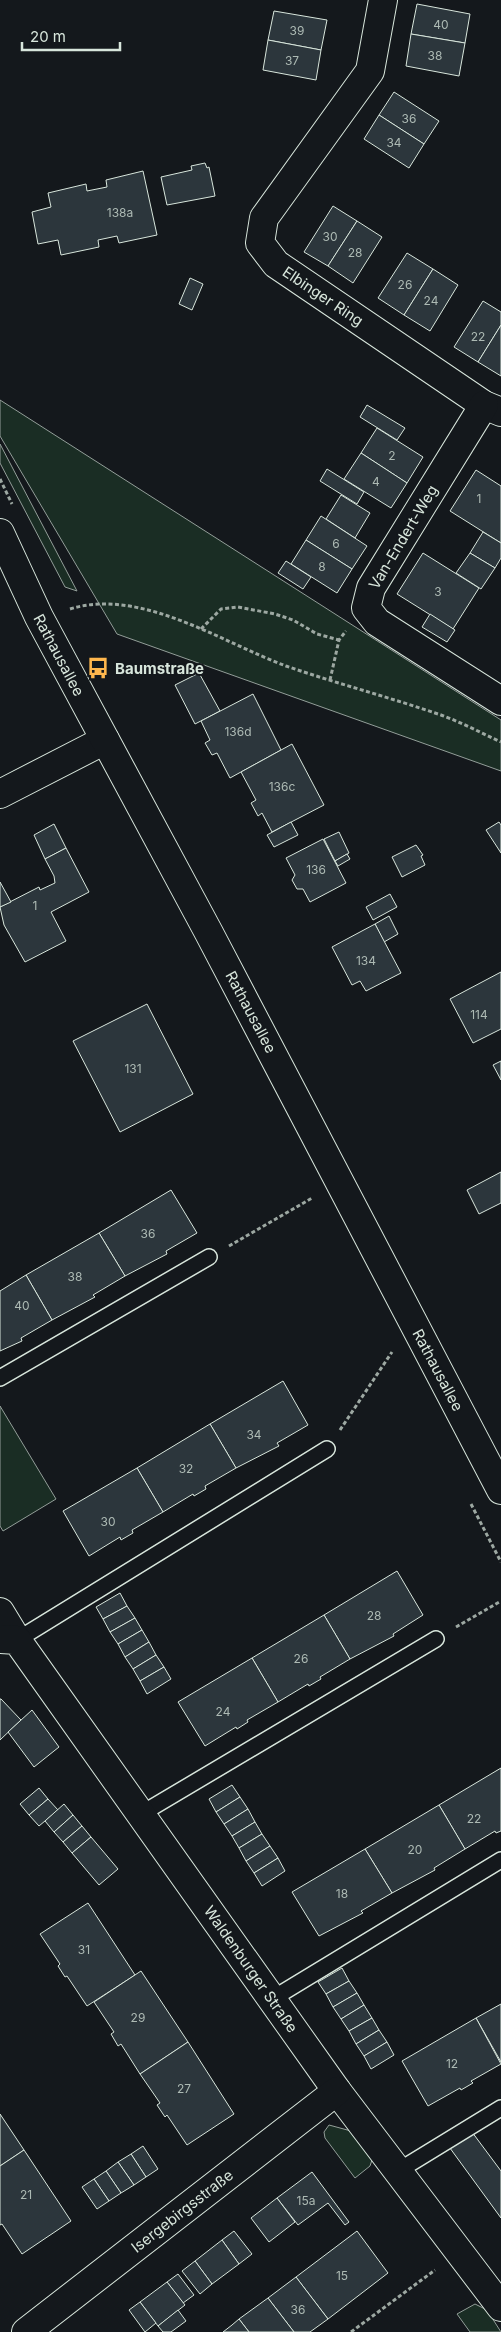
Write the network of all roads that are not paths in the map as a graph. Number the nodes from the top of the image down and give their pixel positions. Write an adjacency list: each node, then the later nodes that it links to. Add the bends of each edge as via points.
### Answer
1 (383, 0): 2 (street, Elbinger Ring, via 370,71 264,218 260,243 276,264)
2 (492, 408): 4 (street, Van-Endert-Weg, via 371,588 366,608 377,622)
3 (0, 533): 5 (street, Rathausallee, via 39,617)
4 (501, 701)
5 (106, 740): 6 (street); 10 (street, Rathausallee)
6 (0, 794)
7 (208, 1257): 8 (lane)
8 (0, 1378)
9 (327, 1449): 13 (lane)
10 (501, 1490)
11 (0, 1612): 13 (street, Waldenburger Straße)
12 (436, 1639): 14 (lane)
13 (8, 1640): 14 (street, Waldenburger Straße)
14 (141, 1814): 16 (street, Waldenburger Straße)
15 (501, 1860): 16 (lane)
16 (272, 1998): 17 (street, Waldenburger Straße)
17 (337, 2091): 19 (street, Waldenburger Straße); 21 (street, Isergebirgsstraße)
18 (501, 2108): 19 (lane)
19 (398, 2171): 20 (street, Waldenburger Straße)
20 (501, 2307)
21 (26, 2332)

